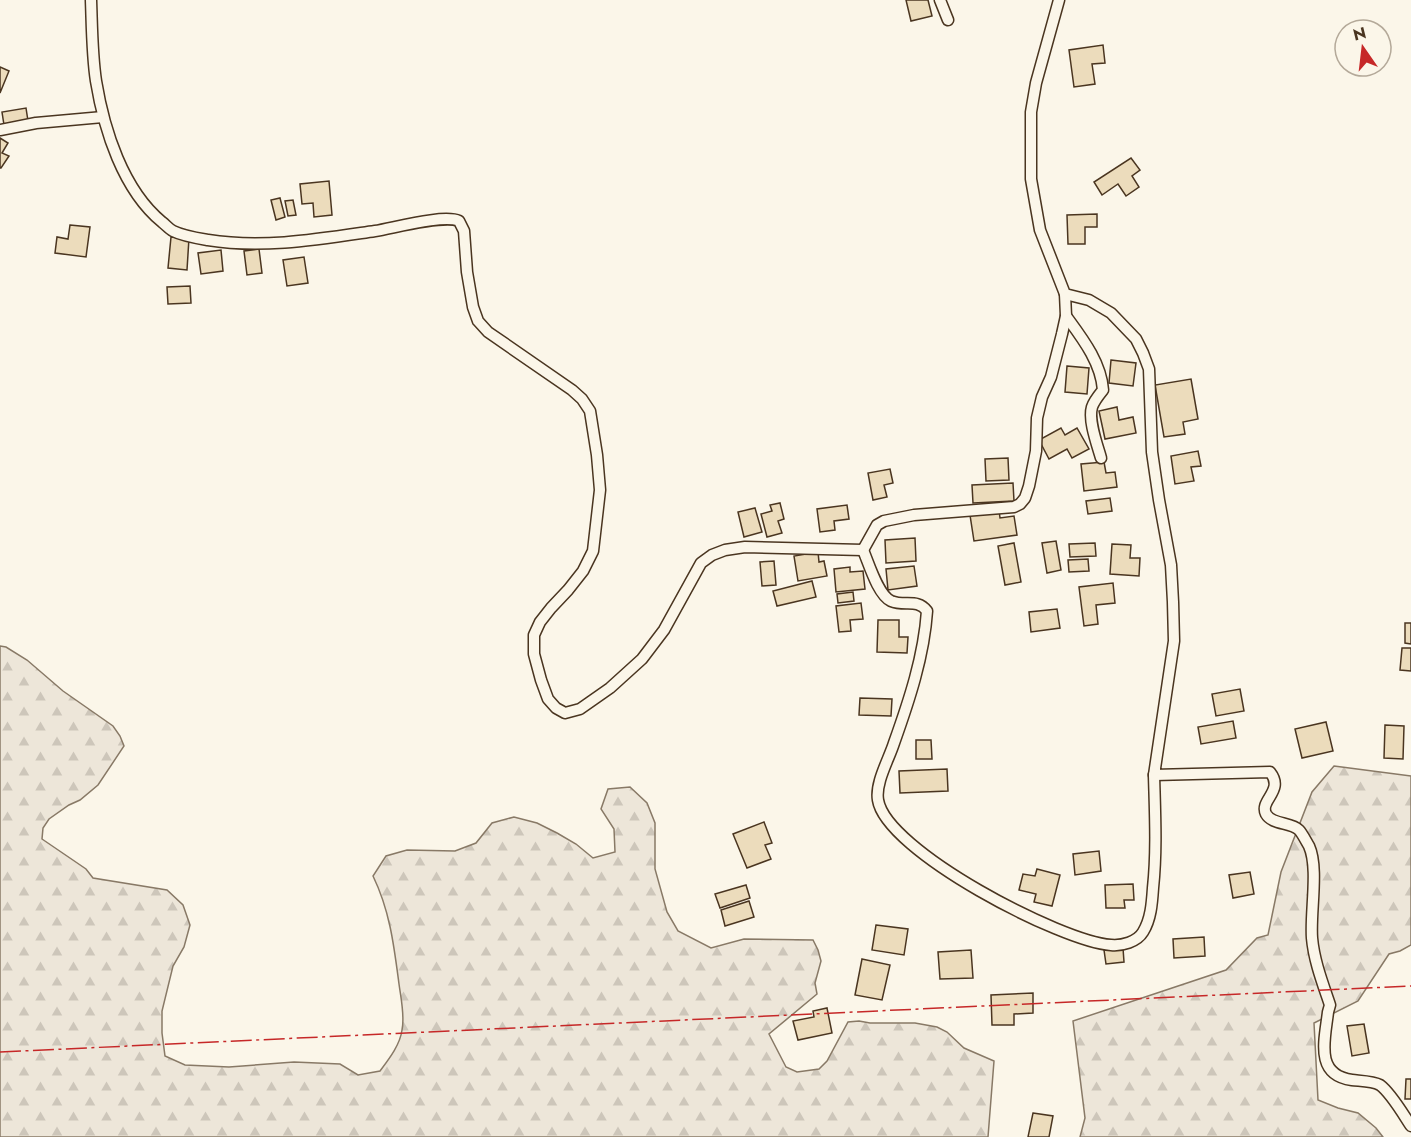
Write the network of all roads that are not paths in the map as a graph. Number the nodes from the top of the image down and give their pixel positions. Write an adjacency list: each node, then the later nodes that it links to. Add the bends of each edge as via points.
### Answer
1 (90, 0): 5 (street)
2 (940, 0): 4 (street)
3 (1059, 0): 7 (street, via 1031,112 1031,179 1040,230)
4 (948, 20)
5 (103, 117): 6 (street); 10 (street, via 117,155 143,204 172,230 194,238 276,243 443,218 459,221 464,231 469,292 478,321 572,390 590,411 600,490 593,551 583,571 545,615 534,635 541,680 555,708 565,713 580,709 642,659 664,630 701,563 712,555 745,547)
6 (0, 130)
7 (1065, 294): 8 (street); 11 (street, via 1089,300 1111,313 1136,339 1149,369 1152,452 1171,566 1174,612 1174,641)
8 (1066, 316): 9 (street, via 1085,342 1102,381 1103,390 1091,408); 10 (street, via 1042,397 1036,451 1025,498 1020,504 914,514 884,521 877,525)
9 (1101, 458)
10 (863, 550): 11 (street, via 879,589 890,601 923,605 927,611 920,658 877,798 903,839 930,860 1034,920 1068,934 1113,946 1136,940 1151,912 1156,858)
11 (1154, 775): 12 (street, via 1270,772 1275,777 1266,814 1298,829 1313,862 1313,949 1330,1005 1324,1054 1333,1072 1344,1079 1378,1084)
12 (1411, 1126)

